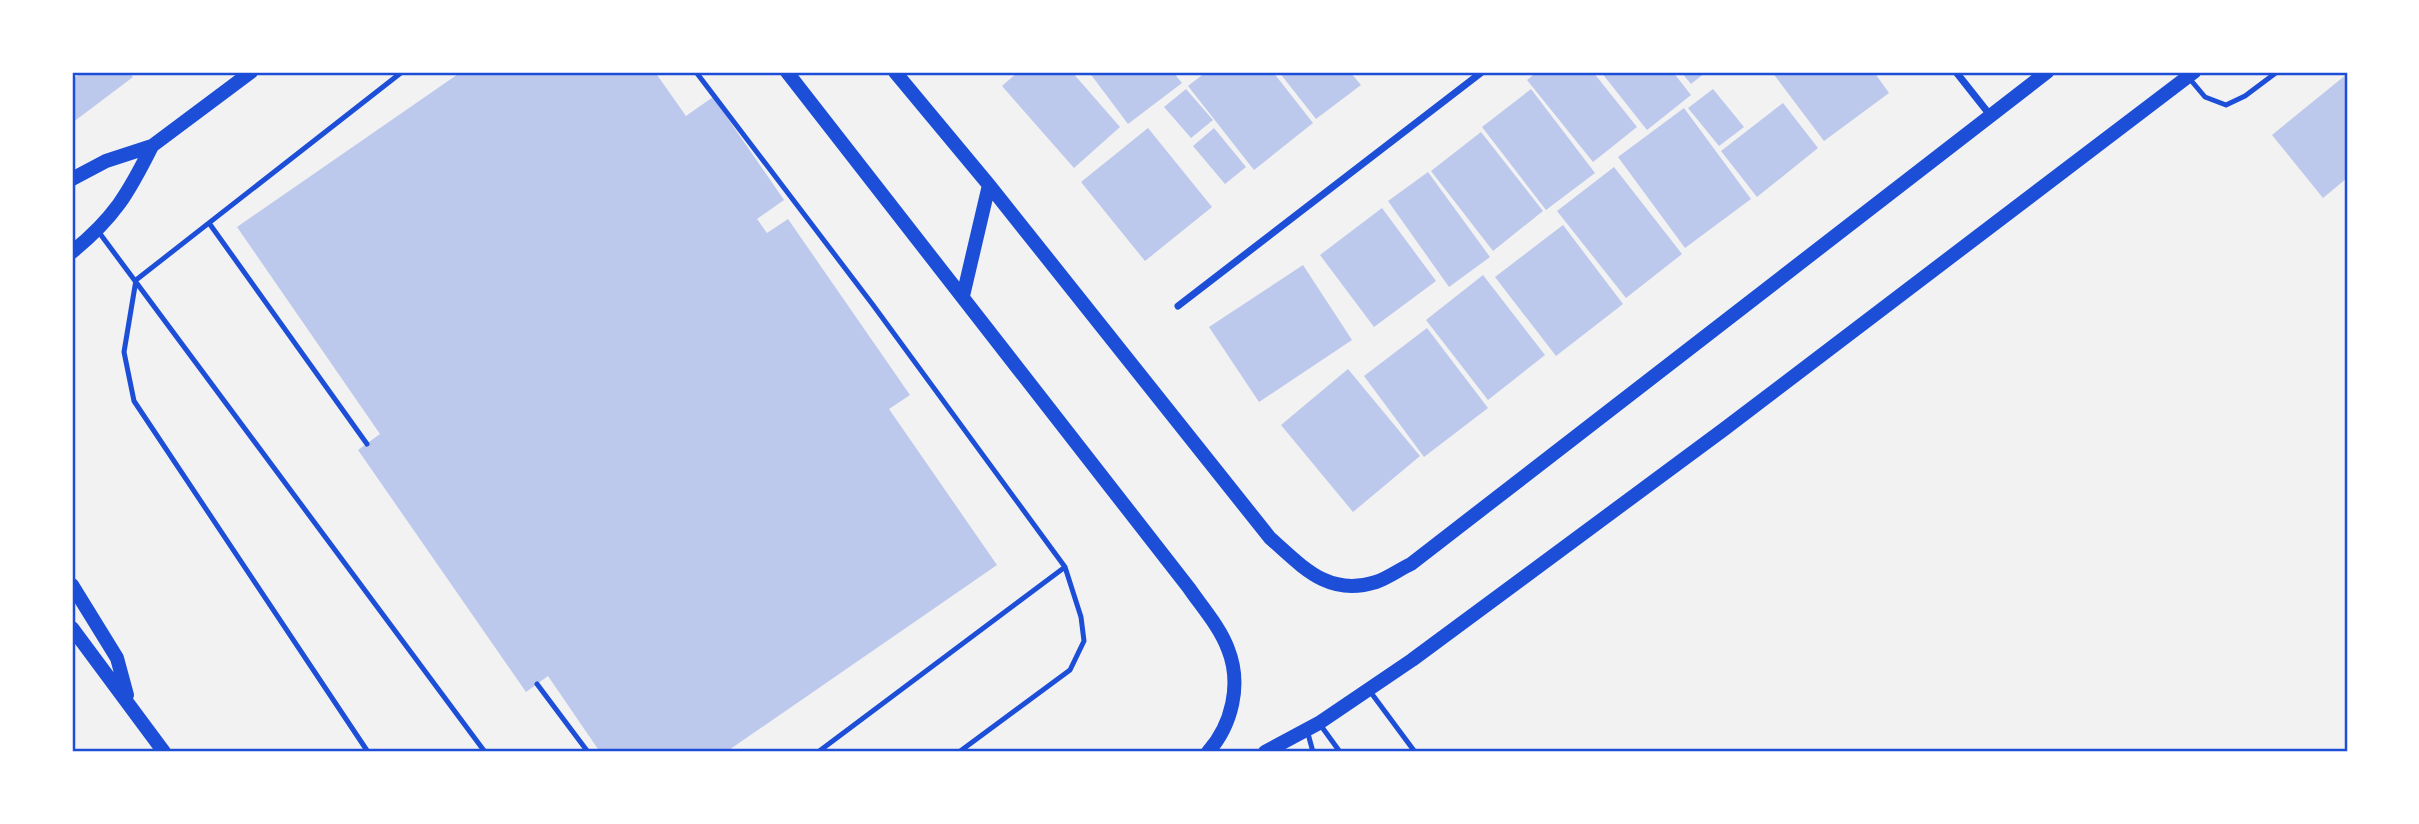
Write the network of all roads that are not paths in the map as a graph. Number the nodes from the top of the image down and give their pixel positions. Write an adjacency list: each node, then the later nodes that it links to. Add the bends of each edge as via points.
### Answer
1 (251, 72): 12 (main road)
2 (402, 72): 15 (lane)
3 (696, 72): 22 (lane)
4 (787, 72): 19 (main road)
5 (895, 72): 14 (main road)
6 (1482, 72): 20 (street)
7 (1956, 72): 11 (street)
8 (2047, 72): 11 (main road)
9 (2277, 72): 10 (lane, via 2226,105 2205,97)
10 (2191, 74): 26 (main road, via 1723,430)
11 (1990, 116): 14 (main road, via 1411,564 1378,581 1349,587 1314,576 1270,538)
12 (152, 146): 13 (main road, via 106,161); 16 (main road, via 128,194)
13 (72, 179)
14 (989, 185): 19 (main road)
15 (209, 223): 18 (lane); 21 (lane)
16 (98, 231): 17 (main road); 18 (lane)
17 (72, 252)
18 (136, 280): 30 (lane, via 124,352 134,401); 31 (lane)
19 (963, 296): 35 (main road, via 1189,588 1228,647 1234,667 1231,712 1219,740)
20 (1178, 306)
21 (367, 444)
22 (1065, 567): 33 (lane); 34 (lane, via 1084,641 1070,670)
23 (72, 584): 27 (main road, via 117,658)
24 (72, 628): 27 (main road)
25 (537, 684): 32 (lane)
26 (1369, 690): 28 (main road); 39 (lane)
27 (129, 703): 29 (main road)
28 (1313, 727): 36 (main road); 37 (lane); 38 (lane)
29 (164, 752)
30 (369, 752)
31 (485, 752)
32 (588, 752)
33 (818, 752)
34 (959, 752)
35 (1208, 752)
36 (1265, 752)
37 (1313, 752)
38 (1340, 752)
39 (1415, 752)

